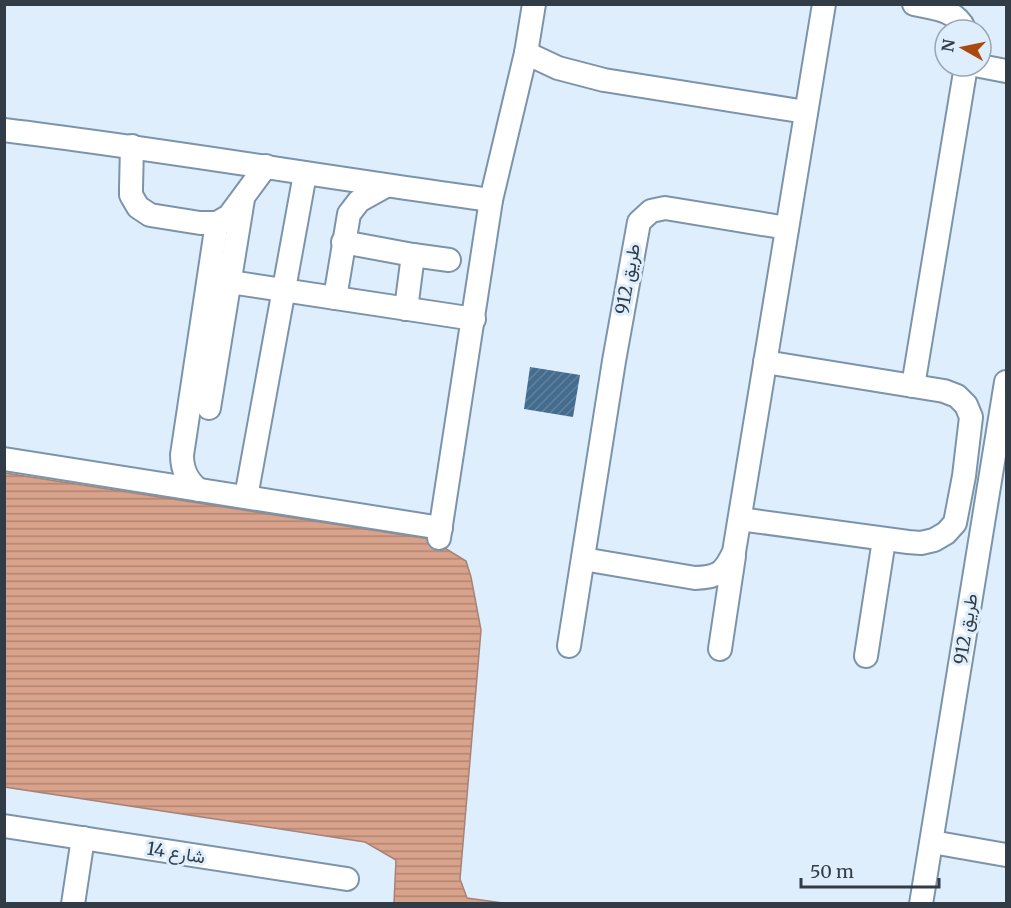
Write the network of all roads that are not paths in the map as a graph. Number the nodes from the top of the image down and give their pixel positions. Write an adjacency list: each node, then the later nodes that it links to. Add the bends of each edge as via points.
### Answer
1 (534, 4): 5 (street)
2 (824, 4): 7 (street)
3 (914, 4): 4 (street, via 945,10)
4 (955, 18)
5 (526, 53): 7 (street, via 558,68 604,80); 14 (street)
6 (964, 78): 27 (street)
7 (806, 112): 16 (street)
8 (4, 130): 9 (street)
9 (132, 146): 10 (street); 15 (street, via 130,188 138,207 150,215)
10 (266, 166): 11 (street); 13 (street)
11 (304, 174): 12 (street); 21 (street)
12 (386, 186): 14 (street); 17 (street, via 354,206)
13 (244, 195): 15 (street, via 230,216); 20 (street)
14 (491, 200): 24 (street)
15 (218, 223): 30 (street, via 182,455 184,471)
16 (787, 228): 25 (street); 35 (street, طريق 912, via 665,208 651,211 639,222)
17 (343, 242): 18 (street); 22 (street)
18 (413, 255): 19 (street); 23 (street)
19 (449, 260)
20 (230, 282): 21 (street); 28 (street)
21 (283, 290): 22 (street); 31 (street)
22 (335, 298): 23 (street)
23 (406, 309): 24 (street)
24 (474, 319): 31 (street, via 440,533)
25 (765, 362): 27 (street); 32 (street)
26 (1006, 382): 41 (street, طريق 912)
27 (913, 386): 33 (street, via 957,396 966,405 971,417 964,476 955,523 946,533 921,543)
28 (209, 408)
29 (4, 459): 30 (street)
30 (199, 490): 31 (street)
31 (246, 497)
32 (740, 519): 33 (street); 34 (street)
33 (884, 540): 38 (street)
34 (734, 552): 35 (street, via 726,568 712,577 695,578); 37 (street)
35 (583, 559): 36 (street, طريق 912)
36 (569, 646)
37 (720, 649)
38 (866, 656)
39 (4, 826): 40 (street, شارع 14)
40 (83, 838): 43 (street, شارع 14); 44 (street)
41 (932, 842): 42 (street); 45 (street, طريق 912)
42 (1006, 855)
43 (347, 879)
44 (73, 903)
45 (921, 903)

